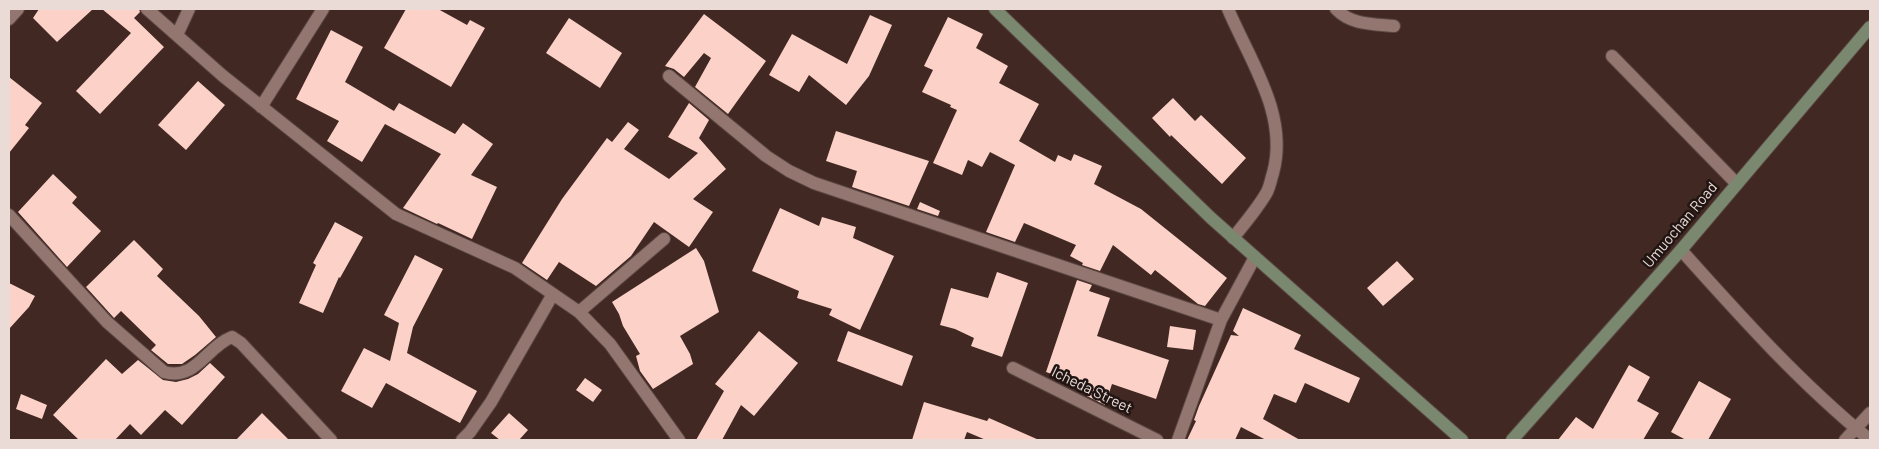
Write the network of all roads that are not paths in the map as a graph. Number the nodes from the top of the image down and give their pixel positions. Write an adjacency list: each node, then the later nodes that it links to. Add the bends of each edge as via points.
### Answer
1 (18, 9): 8 (street)
2 (147, 9): 11 (street)
3 (189, 9): 11 (street)
4 (323, 9): 14 (street)
5 (995, 9): 17 (main road)
6 (1228, 9): 17 (street, via 1275,116 1277,138 1276,161 1268,190)
7 (1336, 9): 9 (street, via 1355,22)
8 (9, 19)
9 (1394, 26)
10 (1870, 27): 15 (main road, Umuochan Road)
11 (176, 35): 14 (street)
12 (1612, 56): 15 (street)
13 (668, 76): 23 (street, via 789,171)
14 (261, 107): 21 (street, via 396,214 515,268)
15 (1736, 184): 19 (main road, Umuochan Road)
16 (9, 215): 27 (street, via 107,322 164,372 174,375 192,369 224,340 232,337)
17 (1233, 238): 20 (main road)
18 (664, 239): 22 (street)
19 (1681, 250): 26 (street, via 1781,359); 33 (main road, Umuochan Road)
20 (1255, 257): 23 (street); 32 (main road)
21 (554, 294): 22 (street); 28 (street, via 491,402)
22 (579, 312): 29 (street, via 610,344)
23 (1221, 320): 31 (street)
24 (1013, 368): 30 (street, Icheda Street)
25 (1870, 413): 26 (street)
26 (1856, 428): 34 (street); 35 (street)
27 (331, 440)
28 (462, 440)
29 (679, 440)
30 (1157, 440)
31 (1178, 440)
32 (1462, 440)
33 (1512, 440)
34 (1845, 440)
35 (1870, 440)

